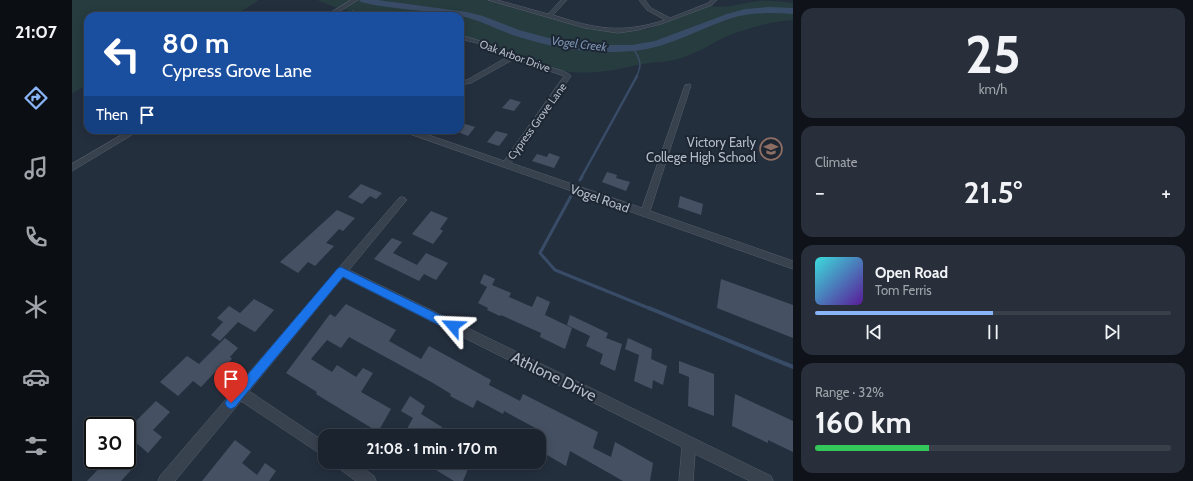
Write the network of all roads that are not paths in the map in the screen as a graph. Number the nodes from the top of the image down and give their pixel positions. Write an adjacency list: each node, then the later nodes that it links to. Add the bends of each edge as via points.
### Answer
1 (354, 0): 6 (street)
2 (491, 0): 7 (street)
3 (564, 0): 7 (street)
4 (642, 0): 8 (street, via 650,10)
5 (714, 0): 8 (street, via 710,4)
6 (334, 12)
7 (549, 16): 8 (street, via 581,26 627,31 645,28)
8 (668, 19)
9 (464, 38): 10 (street, Oak Arbor Drive)
10 (514, 56): 11 (street, Oak Arbor Drive); 12 (street)
11 (568, 76): 16 (street, Cypress Grove Lane)
12 (464, 83)
13 (688, 85): 19 (street)
14 (129, 134): 17 (street)
15 (418, 134): 16 (street, Vogel Road)
16 (505, 165): 19 (street, Vogel Road)
17 (72, 168)
18 (402, 200): 21 (street)
19 (645, 213): 20 (street, Vogel Road)
20 (793, 265)
21 (341, 271): 22 (street); 23 (street, Athlone Drive)
22 (240, 392): 24 (street); 26 (street)
23 (689, 443): 28 (street); 29 (street, Athlone Drive)
24 (318, 445)
25 (352, 469): 27 (street)
26 (165, 481)
27 (369, 481)
28 (686, 481)
29 (766, 481)

